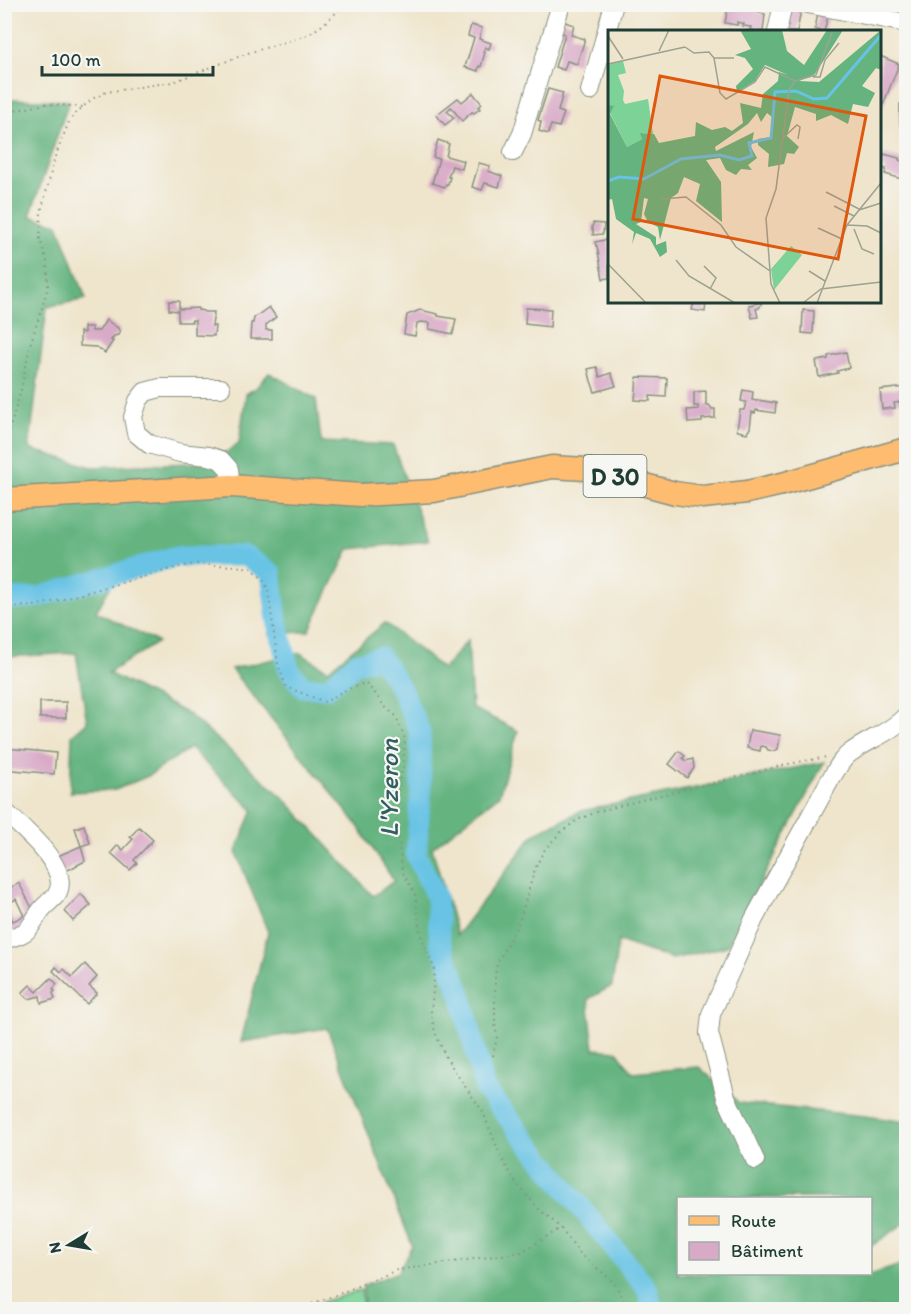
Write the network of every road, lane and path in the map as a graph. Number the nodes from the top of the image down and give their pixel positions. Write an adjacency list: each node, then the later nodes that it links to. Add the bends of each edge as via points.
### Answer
1 (346, 4): 10 (path, via 312,32 173,82 106,92)
2 (561, 4): 12 (street, via 522,134)
3 (614, 4): 9 (street)
4 (783, 4): 8 (street)
5 (808, 4): 7 (street)
6 (906, 23): 7 (street)
7 (872, 24)
8 (777, 30)
9 (590, 91)
10 (83, 106): 11 (path, via 46,104); 14 (path, via 63,136 44,197 40,239 47,261 48,286)
11 (4, 113)
12 (513, 152)
13 (221, 388): 16 (street, via 153,390 138,401 133,417 136,433 149,444 221,460 229,469)
14 (4, 448)
15 (906, 449): 16 (main road, D 30, via 770,487 703,497 586,469 552,467 434,491 361,495)
16 (231, 486): 17 (main road, D 30)
17 (4, 499)
18 (4, 607): 25 (path, via 52,602 182,566 251,568 268,589 278,664 286,687 325,702 365,683 396,716 405,739 397,793 402,872 415,894 420,933 435,970 431,1012 435,1032 445,1056 482,1110 515,1182)
19 (906, 716): 20 (street, via 898,725)
20 (848, 754): 23 (path, via 788,764 631,802 577,820 561,832 540,858 519,922 497,963 497,1037); 24 (street, via 754,919 711,1014 709,1033 726,1097)
21 (4, 811): 22 (street, via 53,862 59,882 58,892 28,930)
22 (4, 940)
23 (493, 1056)
24 (755, 1160)
25 (561, 1228): 26 (path, via 522,1251 397,1270); 27 (path, via 581,1255 614,1282)
26 (295, 1310)
27 (626, 1310)

